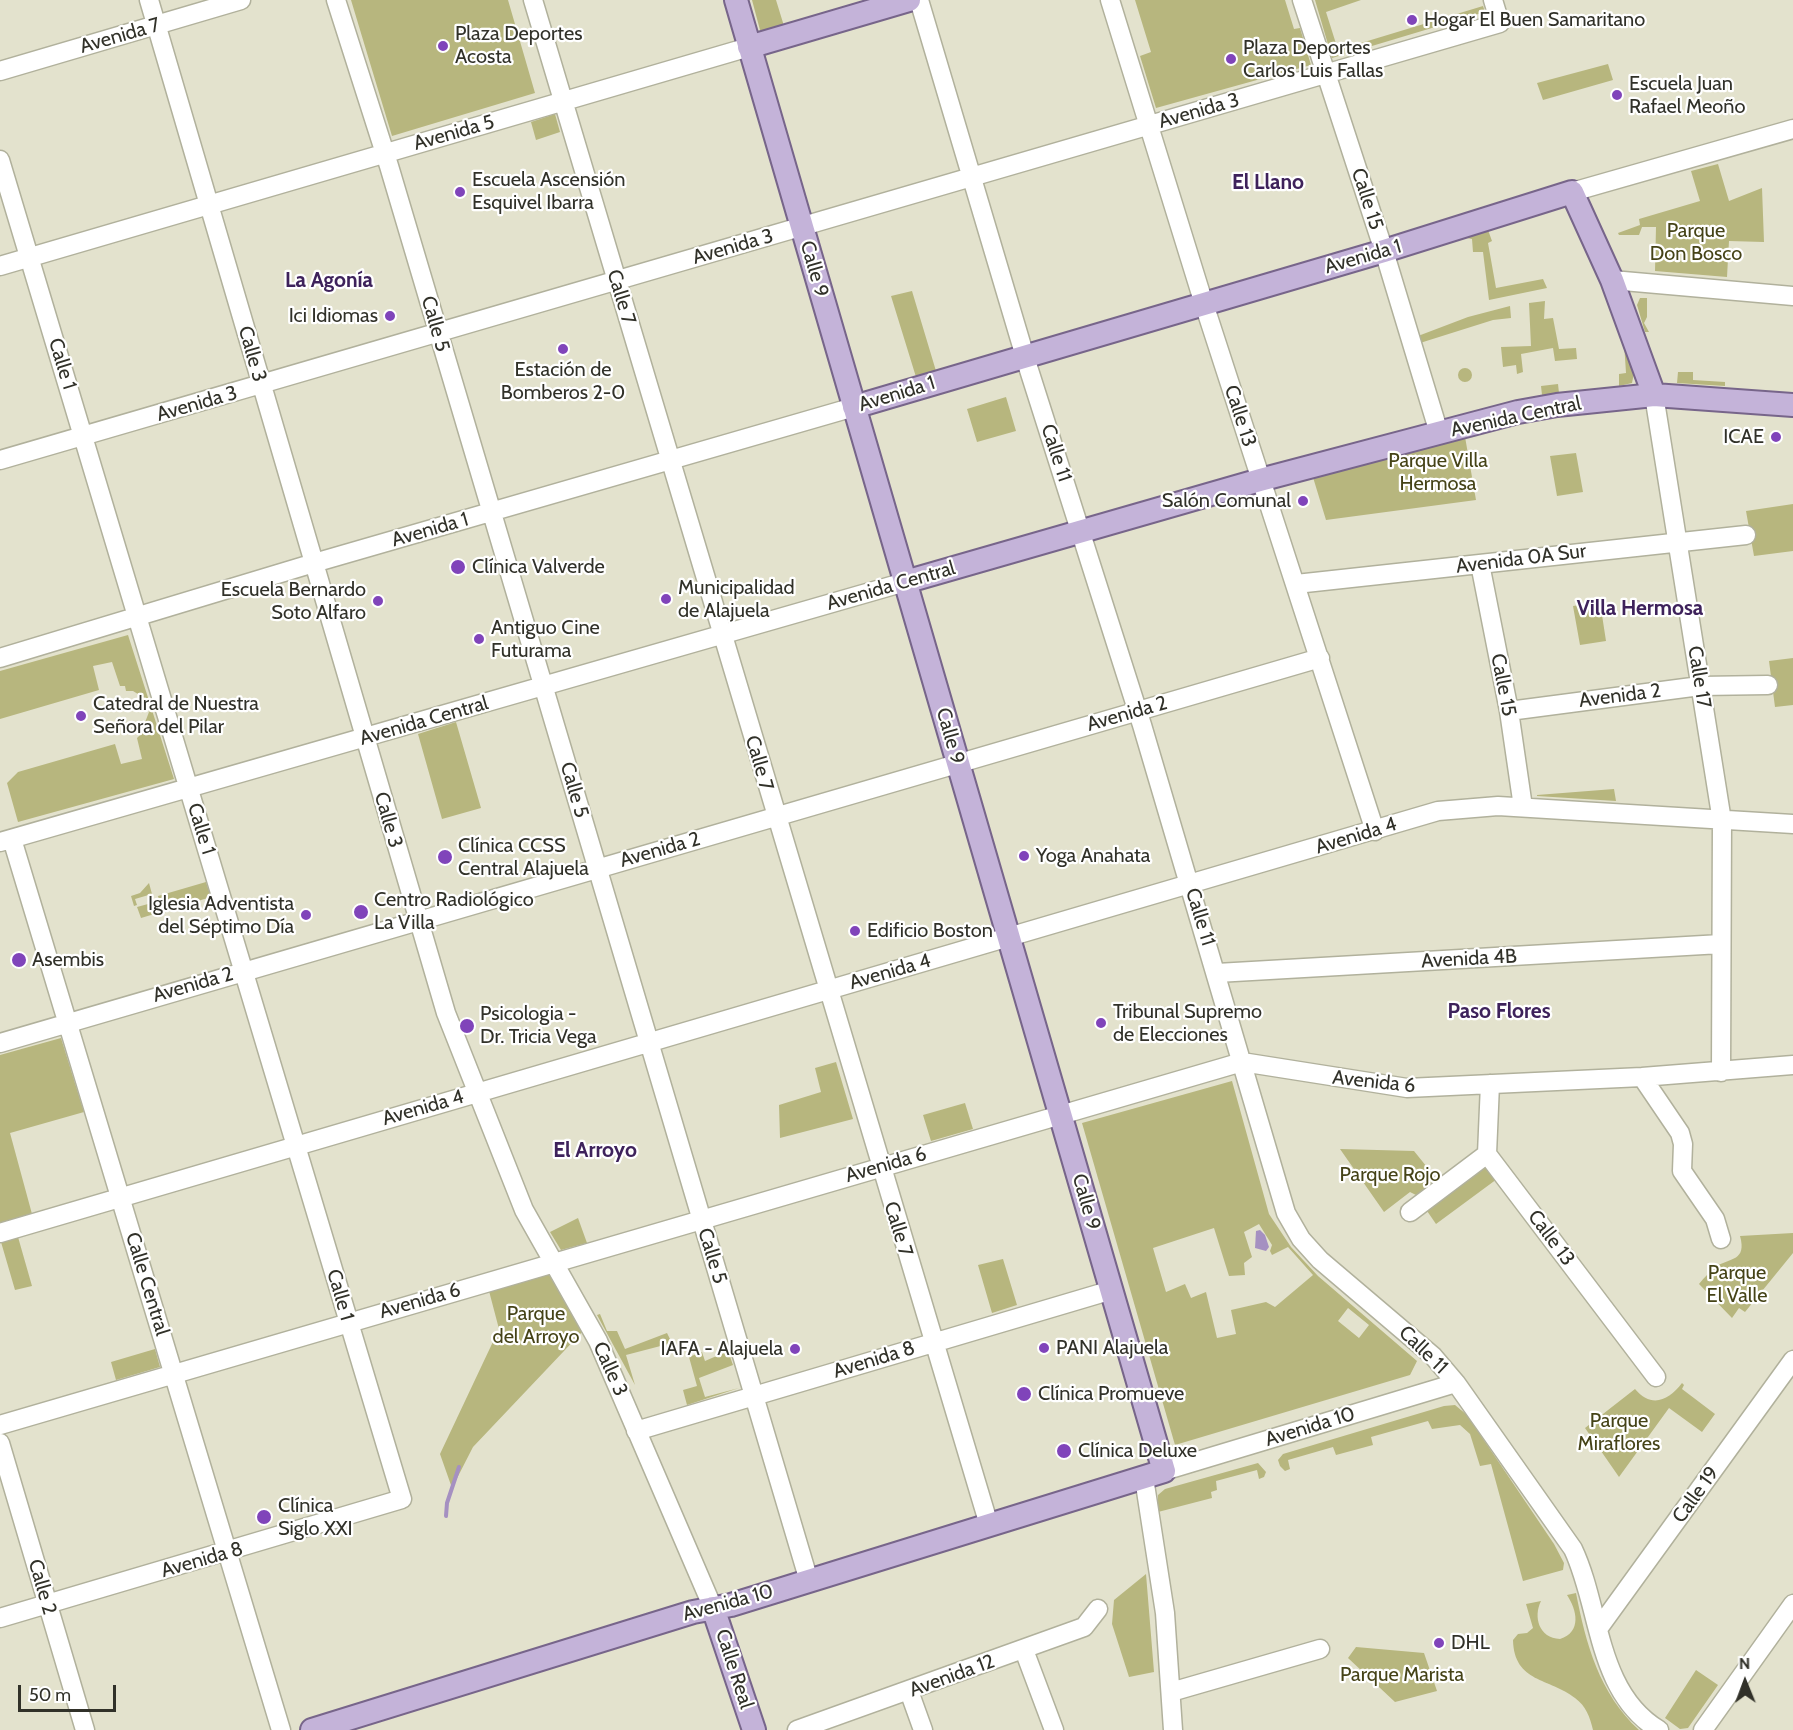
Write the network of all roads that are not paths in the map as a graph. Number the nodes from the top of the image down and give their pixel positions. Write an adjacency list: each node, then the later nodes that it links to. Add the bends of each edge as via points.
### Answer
1 (149, 0): 11 (street, Calle 3)
2 (241, 0): 11 (street, Avenida 7)
3 (336, 0): 18 (street, Calle 5)
4 (533, 0): 15 (street, Calle 7)
5 (736, 0): 12 (main road, Calle 9)
6 (909, 0): 12 (main road, Avenida 5)
7 (919, 0): 20 (street, Calle 11)
8 (1110, 0): 16 (street, Calle 13)
9 (1302, 0): 14 (street, Calle 15)
10 (1493, 0): 14 (street, Avenida 3, via 1500,23)
11 (156, 25): 13 (street, Avenida 7); 22 (street, Calle 3)
12 (749, 47): 15 (street, Avenida 5); 23 (main road, Calle 9)
13 (0, 71)
14 (1326, 74): 16 (street, Avenida 3); 24 (street, Calle 15)
15 (564, 102): 18 (street, Avenida 5); 27 (street, Calle 7)
16 (1148, 125): 20 (street, Avenida 3); 30 (street, Calle 13)
17 (1793, 129): 21 (street, Avenida 1)
18 (385, 154): 22 (street, Avenida 5); 31 (street, Calle 5)
19 (0, 160): 25 (street, Calle 1)
20 (973, 177): 23 (street, Avenida 3); 32 (street, Calle 11)
21 (1572, 192): 24 (main road, Avenida 1); 28 (main road, Calle 17)
22 (209, 206): 25 (street, Avenida 5); 33 (street, Calle 3)
23 (802, 227): 27 (street, Avenida 3); 36 (main road, Calle 9)
24 (1384, 251): 30 (main road, Avenida 1); 37 (street, Calle 15)
25 (29, 258): 26 (street, Avenida 5); 38 (street, Calle 1)
26 (0, 266)
27 (616, 280): 31 (street, Avenida 3); 39 (street, Calle 7)
28 (1612, 280): 29 (street); 34 (main road, Calle 17)
29 (1793, 296)
30 (1204, 304): 32 (main road, Avenida 1); 41 (street, Calle 13)
31 (437, 333): 33 (street, Avenida 3); 42 (street, Calle 5)
32 (1025, 356): 36 (main road, Avenida 1); 43 (street, Calle 11)
33 (261, 385): 38 (street, Avenida 3); 46 (street, Calle 3)
34 (1654, 395): 35 (main road, Avenida Central); 37 (main road, Avenida Central, via 1547,407); 45 (street, Calle 17)
35 (1793, 405)
36 (854, 406): 39 (street, Avenida 1); 48 (main road, Calle 9)
37 (1439, 433): 41 (main road, Avenida Central)
38 (84, 436): 40 (street, Avenida 3); 50 (street, Calle 1)
39 (669, 459): 42 (street, Avenida 1); 51 (street, Calle 7)
40 (0, 460)
41 (1260, 480): 43 (main road, Avenida Central); 49 (street, Calle 13)
42 (491, 512): 46 (street, Avenida 1); 56 (street, Calle 5)
43 (1081, 531): 48 (main road, Avenida Central); 57 (street, Calle 11)
44 (1746, 535): 45 (street, Avenida 0A Sur)
45 (1678, 542): 47 (street, Avenida 0A Sur); 55 (street, Calle 17)
46 (314, 563): 50 (street, Avenida 1); 59 (street, Calle 3)
47 (1480, 564): 49 (street, Avenida 0A Sur); 58 (street, Calle 15)
48 (905, 582): 51 (street, Avenida Central); 60 (main road, Calle 9)
49 (1296, 584): 53 (street, Calle 13)
50 (137, 616): 52 (street, Avenida 1); 61 (street, Calle 1)
51 (722, 635): 56 (street, Avenida Central); 63 (street, Calle 7)
52 (0, 658)
53 (1320, 658): 57 (street, Avenida 2); 66 (street, Calle 13)
54 (1768, 685): 55 (street, Avenida 2)
55 (1700, 686): 58 (street, Avenida 2); 64 (street, Calle 17)
56 (544, 687): 59 (street, Avenida Central); 68 (street, Calle 5)
57 (1138, 711): 60 (street, Avenida 2); 69 (street, Calle 11)
58 (1509, 711): 62 (street, Calle 15)
59 (365, 738): 61 (street, Avenida Central); 70 (street, Calle 3)
60 (958, 762): 63 (street, Avenida 2); 71 (main road, Calle 9)
61 (189, 790): 67 (street, Avenida Central); 73 (street, Calle 1)
62 (1523, 807): 64 (street, Avenida 4); 66 (street, Avenida 4, via 1453,809)
63 (775, 816): 68 (street, Avenida 2); 75 (street, Calle 7)
64 (1722, 821): 65 (street, Avenida 4); 72 (street, Calle 17)
65 (1793, 824)
66 (1375, 831): 69 (street, Avenida 4)
67 (6, 841): 76 (street, Calle Central)
68 (597, 868): 70 (street, Avenida 2); 77 (street, Calle 5)
69 (1190, 884): 71 (street, Avenida 4); 74 (street, Calle 11)
70 (417, 920): 73 (street, Avenida 2); 84 (street, Calle 3)
71 (1009, 937): 75 (street, Avenida 4); 85 (main road, Calle 9)
72 (1720, 944): 74 (street, Avenida 4B); 81 (street, Calle 17)
73 (243, 971): 76 (street, Avenida 2); 86 (street, Calle 1)
74 (1217, 973): 79 (street, Calle 11)
75 (827, 990): 77 (street, Avenida 4); 88 (street, Calle 7)
76 (69, 1022): 78 (street, Avenida 2); 89 (street, Calle Central)
77 (649, 1042): 84 (street, Avenida 4); 91 (street, Calle 5)
78 (0, 1043)
79 (1242, 1062): 83 (street, Avenida 6, via 1397,1087); 85 (street, Avenida 6); 101 (street, Calle 11, via 1281,1202 1294,1228 1320,1260 1433,1356)
80 (1793, 1065): 81 (street, Avenida 6)
81 (1721, 1072): 82 (street, Avenida 6)
82 (1642, 1077): 83 (street, Avenida 6); 93 (street, via 1680,1132 1682,1171 1715,1219)
83 (1490, 1084): 87 (street)
84 (476, 1093): 86 (street, Avenida 4); 94 (street, Calle 3, via 524,1210)
85 (1061, 1116): 88 (street, Avenida 6); 95 (main road, Calle 9)
86 (296, 1145): 89 (street, Avenida 4); 96 (street, Calle 1)
87 (1487, 1154): 90 (street); 100 (street, Calle 13)
88 (880, 1166): 91 (street, Avenida 6); 97 (street, Calle 7)
89 (121, 1197): 92 (street, Avenida 4); 99 (street, Calle Central)
90 (1410, 1212)
91 (701, 1220): 94 (street, Avenida 6); 102 (street, Calle 5)
92 (0, 1233)
93 (1721, 1239)
94 (554, 1262): 96 (street, Avenida 6); 104 (street, Calle 3, via 598,1341)
95 (1112, 1290): 97 (street, Avenida 8); 106 (main road, Calle 9)
96 (348, 1322): 99 (street, Avenida 6); 107 (street, Calle 1)
97 (933, 1343): 102 (street, Avenida 8); 108 (street, Calle 7)
98 (1792, 1364): 116 (street, Calle 19)
99 (174, 1374): 103 (street, Avenida 6); 109 (street, Calle Central)
100 (1656, 1377)
101 (1456, 1383): 106 (street, Avenida 10); 116 (street, Calle 11, via 1573,1549)
102 (754, 1397): 104 (street, Avenida 8); 110 (street, Calle 5)
103 (0, 1425)
104 (636, 1431): 113 (street, Calle 3)
105 (0, 1443): 111 (street, Calle 2)
106 (1154, 1474): 108 (main road, Avenida 10); 120 (street)
107 (402, 1499): 109 (street, Avenida 8)
108 (989, 1525): 110 (main road, Avenida 10)
109 (228, 1552): 111 (street, Avenida 8); 122 (street, Calle Central)
110 (809, 1581): 113 (main road, Avenida 10)
111 (47, 1604): 115 (street, Avenida 8); 121 (street, Calle 2)
112 (1793, 1604): 130 (street)
113 (713, 1608): 123 (main road, Avenida 10); 124 (main road, Calle Real)
114 (1098, 1609): 118 (street, Avenida 12, via 1084,1627)
115 (0, 1618)
116 (1598, 1629): 129 (street, Calle 11, via 1620,1687 1638,1713)
117 (1320, 1649): 120 (street)
118 (1024, 1650): 119 (street, Avenida 12); 127 (street)
119 (909, 1691): 125 (street, Avenida 12); 126 (street)
120 (1171, 1692): 128 (street)
121 (85, 1730)
122 (281, 1730)
123 (312, 1730)
124 (754, 1730)
125 (797, 1730)
126 (923, 1730)
127 (1054, 1730)
128 (1173, 1730)
129 (1659, 1730)
130 (1702, 1730)

